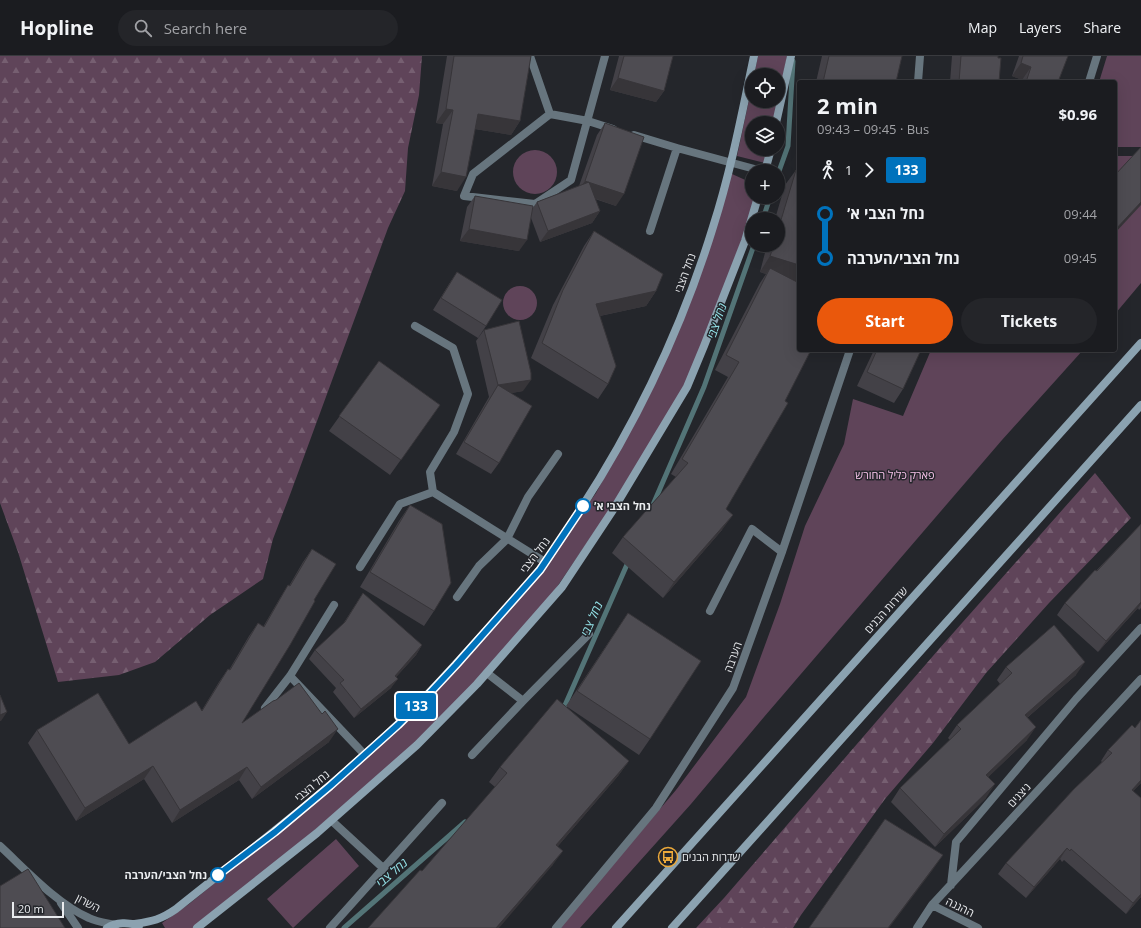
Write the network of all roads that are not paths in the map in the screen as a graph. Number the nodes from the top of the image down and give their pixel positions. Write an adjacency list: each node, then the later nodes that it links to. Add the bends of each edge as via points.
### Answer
1 (530, 56): 9 (street)
2 (605, 56): 11 (street)
3 (754, 56): 13 (street, נחל הצבי)
4 (791, 56): 10 (street)
5 (920, 56): 7 (street)
6 (1097, 56): 8 (street)
7 (918, 80)
8 (1090, 80)
9 (550, 114): 11 (street); 11 (street, via 473,174 464,196 535,204 571,180)
10 (778, 116)
11 (588, 121): 12 (street)
12 (677, 148): 13 (street); 16 (street)
13 (730, 162): 14 (street); 25 (street, נחל הצבי, via 713,226 678,325 658,370 628,431 590,495)
14 (745, 166)
15 (756, 204): 32 (street, via 745,241 686,387 613,510 562,587)
16 (650, 231)
17 (414, 326): 22 (street, via 453,348 468,394 454,432 430,472)
18 (1141, 343): 54 (street, שדרות הבנים)
19 (849, 352): 24 (street, הערבה)
20 (1141, 405): 55 (street)
21 (558, 454): 23 (street, via 528,497)
22 (433, 492): 23 (street); 26 (street, via 400,504)
23 (507, 539): 25 (street); 27 (street, via 478,566)
24 (782, 552): 29 (street, via 752,529); 53 (street, הערבה, via 733,688 656,808)
25 (545, 562): 37 (street, נחל הצבי, via 456,665)
26 (360, 567)
27 (456, 597)
28 (334, 604): 33 (street)
29 (710, 610)
30 (1141, 628): 43 (street, via 1076,699 956,842)
31 (589, 634): 35 (street)
32 (486, 673): 35 (street); 40 (street, via 417,745)
33 (290, 676): 36 (street); 37 (street)
34 (1141, 679): 43 (street, ניצנים)
35 (523, 701): 38 (street)
36 (265, 708)
37 (365, 755): 46 (street, נחל הצבי, via 275,832 176,909 153,921)
38 (472, 756)
39 (442, 803): 42 (street)
40 (332, 821): 42 (street); 51 (street)
41 (0, 846): 44 (street, השרון)
42 (383, 868): 52 (street)
43 (951, 885): 45 (street, ניצנים)
44 (52, 894): 47 (street, השרון, via 89,918); 48 (street, השרון)
45 (932, 905): 56 (street, ניצנים); 57 (street, ההגנה)
46 (134, 924): 47 (street, נחל הצבי); 50 (street)
47 (116, 925): 49 (street, נחל הצבי)
48 (78, 928)
49 (107, 928)
50 (144, 928)
51 (198, 928)
52 (330, 928)
53 (556, 928)
54 (616, 928)
55 (672, 928)
56 (917, 928)
57 (978, 928)

